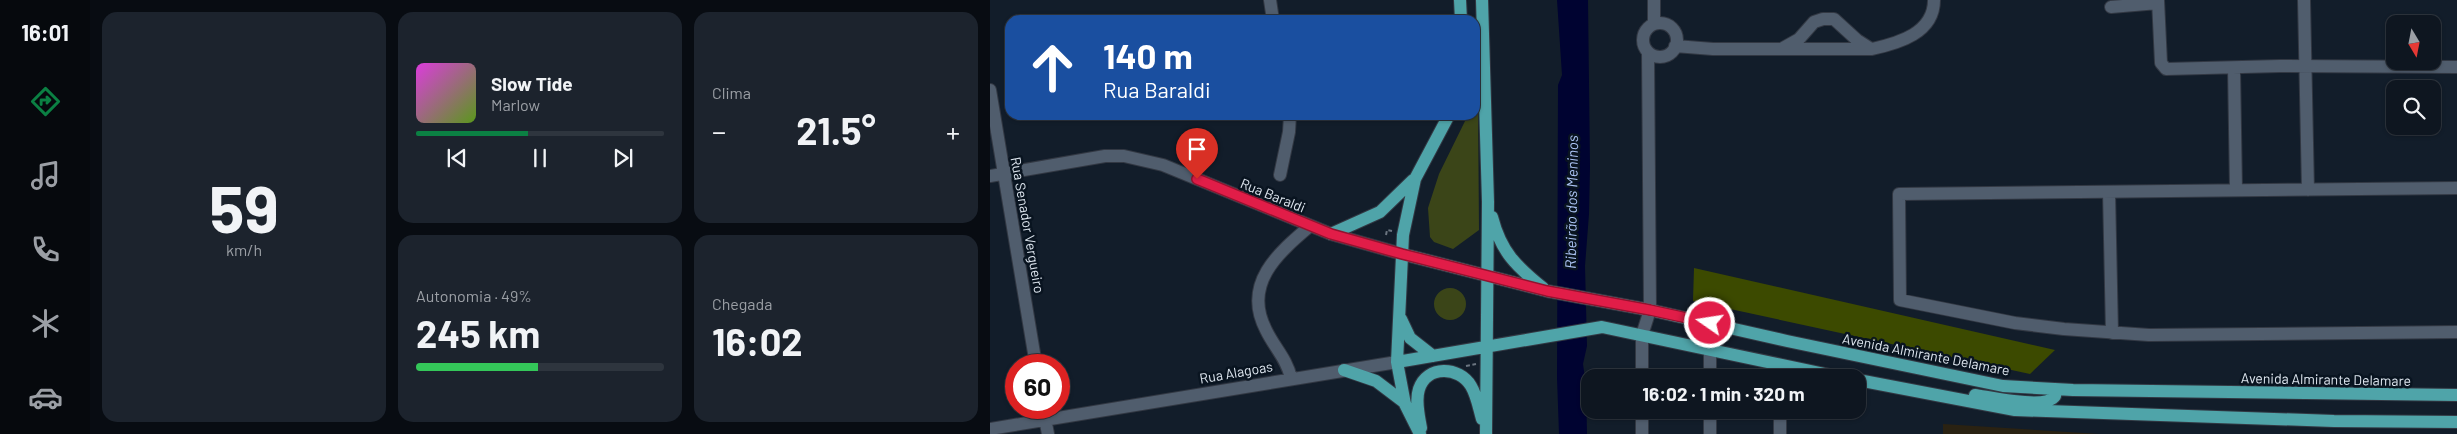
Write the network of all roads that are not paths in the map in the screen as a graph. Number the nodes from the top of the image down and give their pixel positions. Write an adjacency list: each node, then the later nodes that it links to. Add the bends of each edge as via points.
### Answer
1 (1270, 0): 9 (street)
2 (1460, 0): 10 (main road)
3 (1482, 0): 30 (main road)
4 (1654, 0): 11 (street)
5 (1934, 0): 14 (street, via 1934,9 1922,29 1896,44)
6 (2304, 0): 16 (street)
7 (2158, 1): 8 (street); 18 (street, via 2163,67 2170,70)
8 (2111, 7)
9 (1273, 15)
10 (1460, 15)
11 (1654, 24): 12 (street, via 1670,26 1676,36); 15 (street, via 1643,36 1644,48)
12 (1675, 46): 13 (street); 15 (street, via 1663,56)
13 (1781, 49): 14 (street); 14 (street, via 1799,39 1814,22 1823,19 1834,19)
14 (1871, 49)
15 (1648, 52): 36 (street)
16 (2305, 67): 17 (street); 18 (street); 28 (street)
17 (2457, 67)
18 (2234, 68): 27 (street)
19 (990, 90): 22 (street, Rua Senador Vergueiro)
20 (1290, 120): 24 (street)
21 (1446, 120): 25 (main road)
22 (1004, 174): 23 (street, Rua Baraldi); 31 (street, Rua Baraldi, via 1097,157 1133,158 1163,165); 43 (street, Rua Senador Vergueiro)
23 (990, 176)
24 (1280, 176)
25 (1415, 178): 32 (main road, via 1380,212); 33 (main road, via 1407,209)
26 (2457, 188): 28 (street)
27 (2236, 190): 28 (street); 29 (street)
28 (2308, 190)
29 (2108, 192): 39 (street); 39 (street, via 1899,194 1900,300 2015,323)
30 (1488, 202): 34 (main road); 35 (main road, via 1498,236 1508,255)
31 (1310, 226): 32 (street, Rua Baraldi); 50 (street, via 1270,264 1259,292 1263,324 1287,363)
32 (1331, 234): 33 (street, Rua Baraldi)
33 (1402, 254): 34 (main road, Rua Baraldi); 37 (main road)
34 (1486, 276): 35 (main road, Avenida Almirante Delamare); 41 (main road)
35 (1548, 291): 36 (main road, Avenida Almirante Delamare)
36 (1650, 310): 40 (street); 52 (main road, Avenida Almirante Delamare, via 1962,379)
37 (1399, 312): 44 (main road, via 1410,338); 45 (main road)
38 (2457, 332): 39 (street)
39 (2112, 333)
40 (1642, 335): 41 (main road, via 1602,327); 42 (main road); 46 (street)
41 (1487, 346): 44 (main road, Rua Alagoas); 66 (main road)
42 (1710, 349): 47 (street); 48 (main road)
43 (1034, 354)
44 (1433, 356): 45 (main road, Rua Alagoas)
45 (1397, 362): 49 (street, Rua Alagoas); 55 (main road)
46 (1642, 369)
47 (1710, 369)
48 (1802, 369)
49 (1344, 370): 50 (street, Rua Alagoas); 55 (main road, via 1376,380)
50 (1291, 378): 56 (street, Rua Alagoas)
51 (1866, 382): 54 (main road)
52 (2051, 389): 53 (main road, Avenida Almirante Delamare); 54 (main road, via 2055,396 2048,402 1970,394)
53 (2456, 395)
54 (1942, 398): 62 (main road, via 2015,410)
55 (1405, 404): 65 (main road)
56 (1070, 409)
57 (1024, 419): 63 (street, Rua Alagoas)
58 (1045, 419): 64 (street)
59 (1642, 419): 67 (street)
60 (1710, 419): 68 (street)
61 (1780, 419): 69 (street)
62 (2457, 422)
63 (990, 429)
64 (1048, 434)
65 (1421, 434): 66 (main road, via 1417,403 1419,389 1428,377 1444,371 1460,375 1472,387)
66 (1485, 434)
67 (1642, 434)
68 (1710, 434)
69 (1780, 434)

